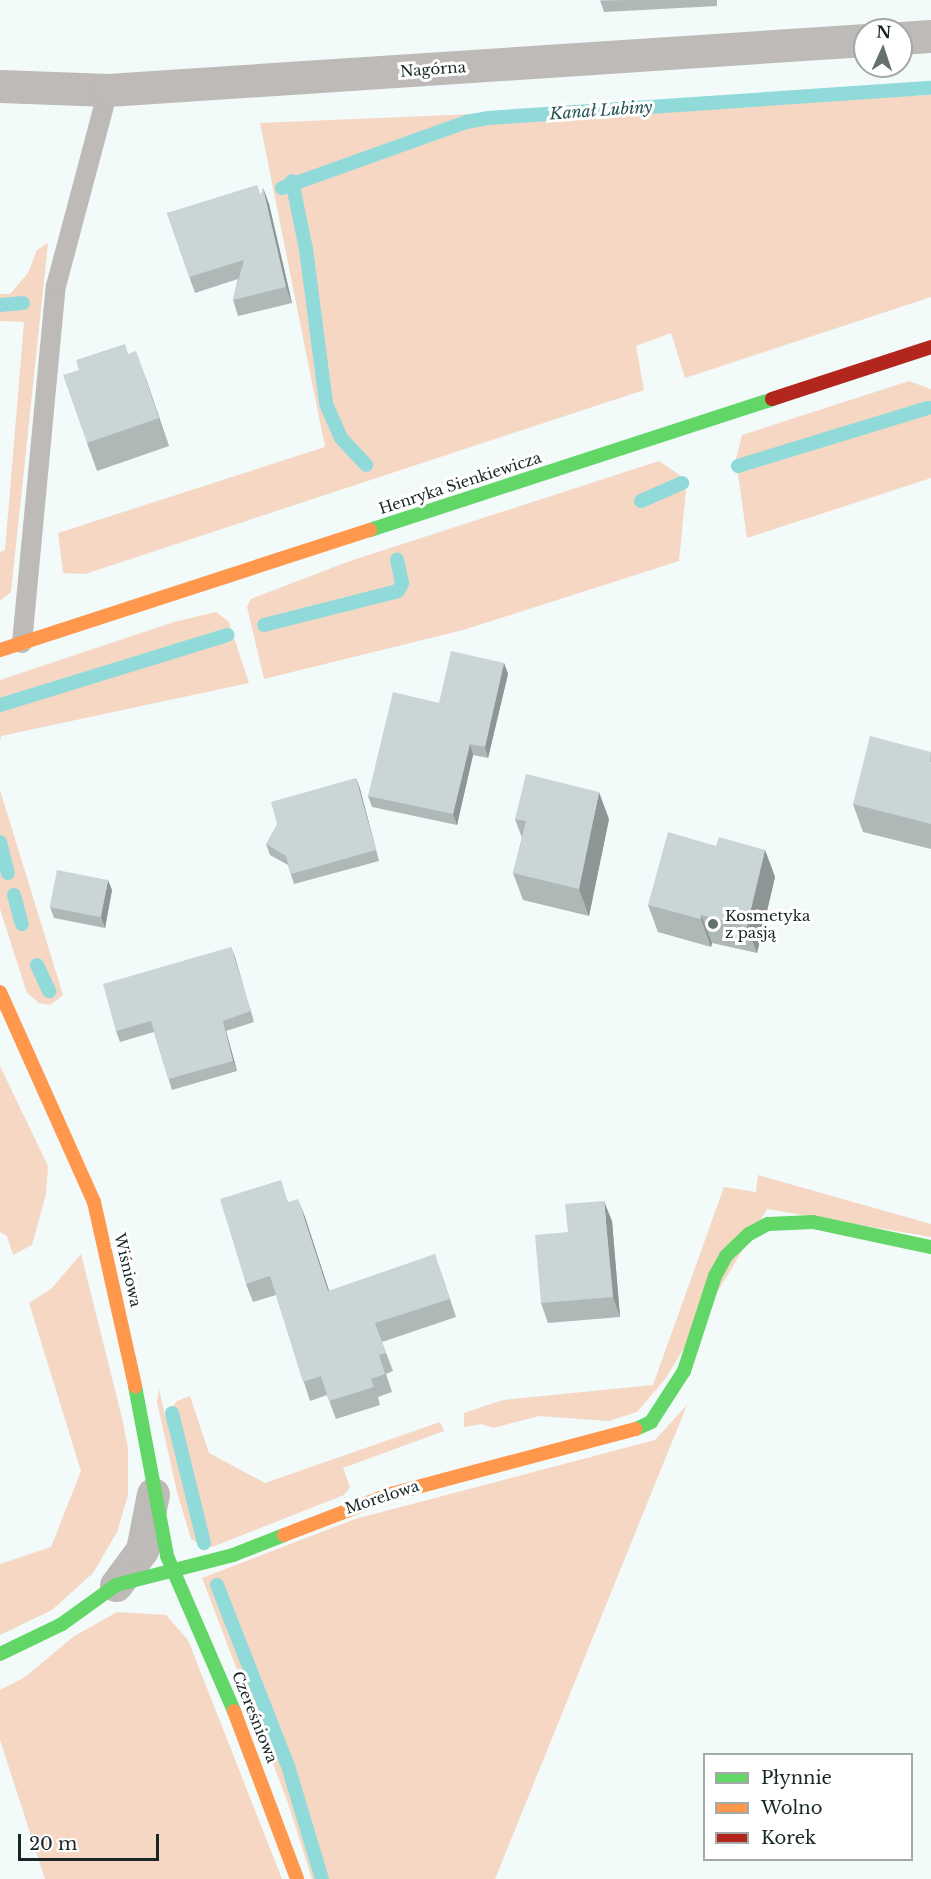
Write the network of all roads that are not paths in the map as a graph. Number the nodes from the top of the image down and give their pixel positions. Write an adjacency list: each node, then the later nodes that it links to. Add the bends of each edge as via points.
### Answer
1 (931, 36): 2 (street)
2 (913, 37)
3 (853, 41): 5 (street, Nagórna)
4 (0, 86): 5 (street, Nagórna)
5 (108, 90): 7 (lane, via 56,286)
6 (931, 347): 7 (street, Henryka Sienkiewicza)
7 (22, 643): 8 (street, Henryka Sienkiewicza)
8 (0, 650)
9 (0, 992): 11 (street, Wiśniowa, via 94,1203 128,1344)
10 (931, 1246): 12 (street, Morelowa, via 813,1222 768,1224 736,1245 715,1276 684,1371 651,1422 632,1431 370,1500 261,1545)
11 (153, 1494): 12 (street, Wiśniowa); 13 (street, Morelowa, via 142,1550)
12 (173, 1571): 13 (street, Morelowa); 15 (street, Czereśniowa, via 249,1746)
13 (116, 1585): 14 (street, Morelowa, via 62,1624)
14 (0, 1654)
15 (297, 1879)

